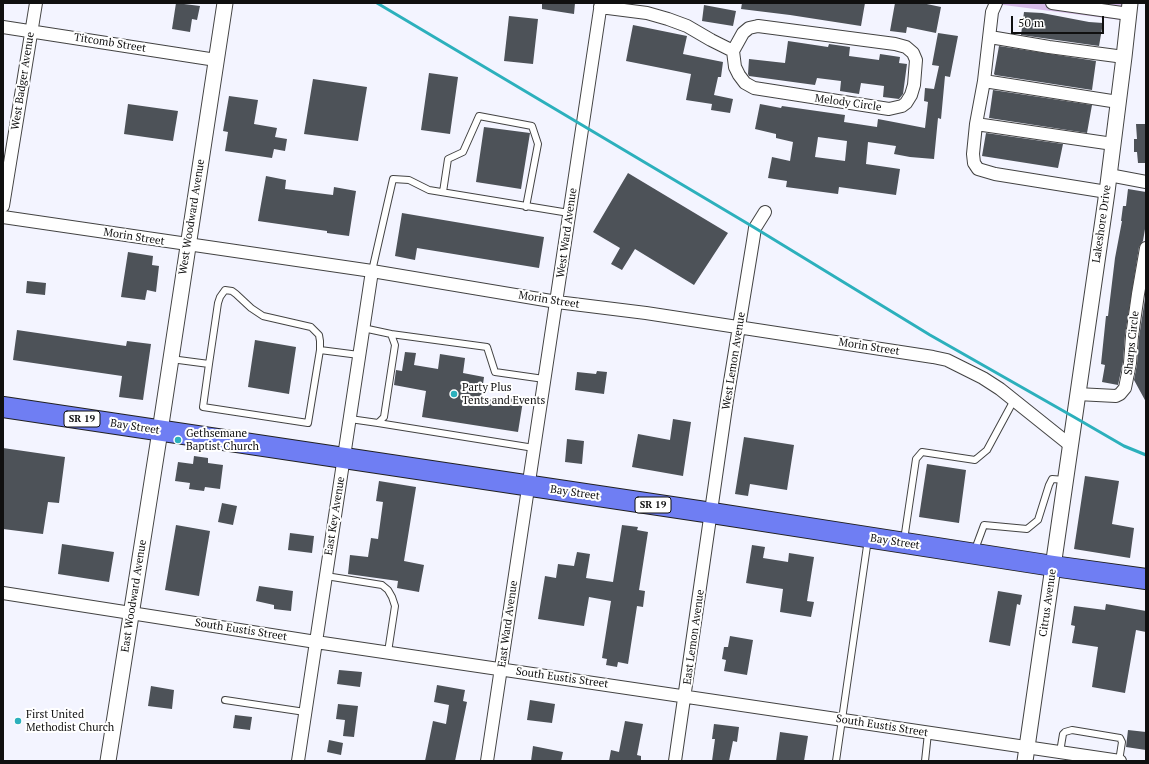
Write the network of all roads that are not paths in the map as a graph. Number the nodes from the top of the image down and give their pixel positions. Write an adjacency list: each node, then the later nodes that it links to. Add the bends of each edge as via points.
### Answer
1 (36, 3): 8 (street, West Badger Avenue)
2 (225, 3): 12 (street, West Woodward Avenue)
3 (996, 3): 9 (street, via 992,12)
4 (1052, 3): 6 (street)
5 (601, 5): 10 (street, via 668,19 687,26); 24 (street, West Ward Avenue)
6 (1129, 8): 11 (street, Lakeshore Drive)
7 (3, 27): 8 (street, Titcomb Street)
8 (31, 31): 12 (street, Titcomb Street); 21 (street, West Badger Avenue)
9 (990, 37): 11 (street); 13 (street)
10 (733, 51): 10 (street, Melody Circle, via 744,33 749,28 758,26 895,44 906,47 913,53 916,64 912,90 906,103 889,108 754,88 738,75)
11 (1124, 57): 14 (street, Lakeshore Drive)
12 (216, 60): 26 (street, West Woodward Avenue)
13 (984, 81): 14 (street); 15 (street)
14 (1118, 102): 16 (street, Lakeshore Drive)
15 (976, 124): 16 (street); 20 (street, via 973,154 974,164 978,169)
16 (1113, 144): 17 (street, Lakeshore Drive)
17 (1109, 175): 18 (street); 20 (street, Lakeshore Drive)
18 (1146, 182)
19 (443, 192): 22 (lane); 22 (lane, via 448,159 463,152 480,116 532,126 538,144); 28 (lane, via 429,190 409,180 393,179)
20 (1107, 192): 38 (street, Lakeshore Drive)
21 (3, 206)
22 (526, 207): 24 (lane)
23 (765, 212): 30 (street, West Lemon Avenue, via 755,228)
24 (570, 213): 29 (street, West Ward Avenue)
25 (3, 217): 26 (street, Morin Street)
26 (188, 245): 28 (street, Morin Street); 35 (street, West Woodward Avenue)
27 (1146, 248): 38 (street, Sharps Circle, via 1125,388 1116,396)
28 (372, 271): 29 (street, Morin Street); 31 (street, East Key Avenue)
29 (556, 302): 30 (street, Morin Street); 37 (street, West Ward Avenue)
30 (740, 327): 39 (street, Morin Street, via 947,360 983,378); 49 (street, West Lemon Avenue)
31 (364, 328): 32 (lane); 34 (street, East Key Avenue)
32 (391, 334): 37 (lane, via 487,347 495,372); 42 (lane, via 395,344 392,366 384,417)
33 (320, 350): 34 (lane); 36 (lane, via 319,335 311,327 263,316 232,291 225,290 218,304); 36 (lane, via 308,423 203,407)
34 (359, 355): 41 (street, East Key Avenue)
35 (171, 359): 36 (lane); 43 (street, West Woodward Avenue)
36 (209, 364)
37 (544, 379): 45 (street, West Ward Avenue)
38 (1077, 394): 44 (street, Lakeshore Drive)
39 (1014, 400): 44 (street, Morin Street); 51 (lane, via 987,450 975,460 922,452 916,459)
40 (3, 407): 43 (main road, Bay Street / SR 19)
41 (350, 419): 42 (lane); 46 (street, East Key Avenue)
42 (378, 423): 45 (lane)
43 (160, 431): 46 (main road, Bay Street / SR 19); 57 (street, East Woodward Avenue)
44 (1070, 445): 47 (street, Citrus Avenue)
45 (534, 448): 48 (street, West Ward Avenue)
46 (344, 459): 48 (main road, Bay Street / SR 19); 54 (street, East Key Avenue)
47 (1065, 480): 52 (lane, via 1052,479 1038,520 1027,529 984,525); 53 (street, Citrus Avenue)
48 (528, 486): 49 (main road, Bay Street / SR 19); 60 (street, East Ward Avenue)
49 (712, 513): 50 (main road, Bay Street / SR 19); 61 (street, East Lemon Avenue)
50 (869, 538): 51 (main road, Bay Street / SR 19); 64 (lane)
51 (904, 543): 52 (main road, Bay Street / SR 19)
52 (973, 554): 53 (main road, Bay Street / SR 19)
53 (1053, 566): 55 (main road, Bay Street / SR 19); 67 (street, Citrus Avenue)
54 (326, 576): 58 (street, East Key Avenue); 59 (lane, via 382,585 388,590 395,606)
55 (1146, 579)
56 (3, 593): 57 (street, South Eustis Street)
57 (132, 614): 58 (street, South Eustis Street); 68 (street, East Woodward Avenue)
58 (316, 642): 59 (street, South Eustis Street); 63 (street, East Key Avenue)
59 (388, 652): 60 (street, South Eustis Street)
60 (501, 669): 61 (street, South Eustis Street); 70 (street, East Ward Avenue)
61 (685, 696): 64 (street, South Eustis Street); 71 (street, East Lemon Avenue)
62 (225, 700): 63 (lane)
63 (305, 712): 69 (street, East Key Avenue)
64 (842, 720): 65 (street, South Eustis Street); 72 (lane)
65 (928, 733): 67 (street, South Eustis Street); 73 (lane)
66 (1060, 752): 67 (street, South Eustis Street); 74 (street, South Eustis Street); 74 (lane, via 1062,734 1072,730 1120,738 1122,742)
67 (1026, 754)
68 (108, 761)
69 (298, 761)
70 (487, 761)
71 (675, 761)
72 (836, 761)
73 (924, 761)
74 (1119, 761)

